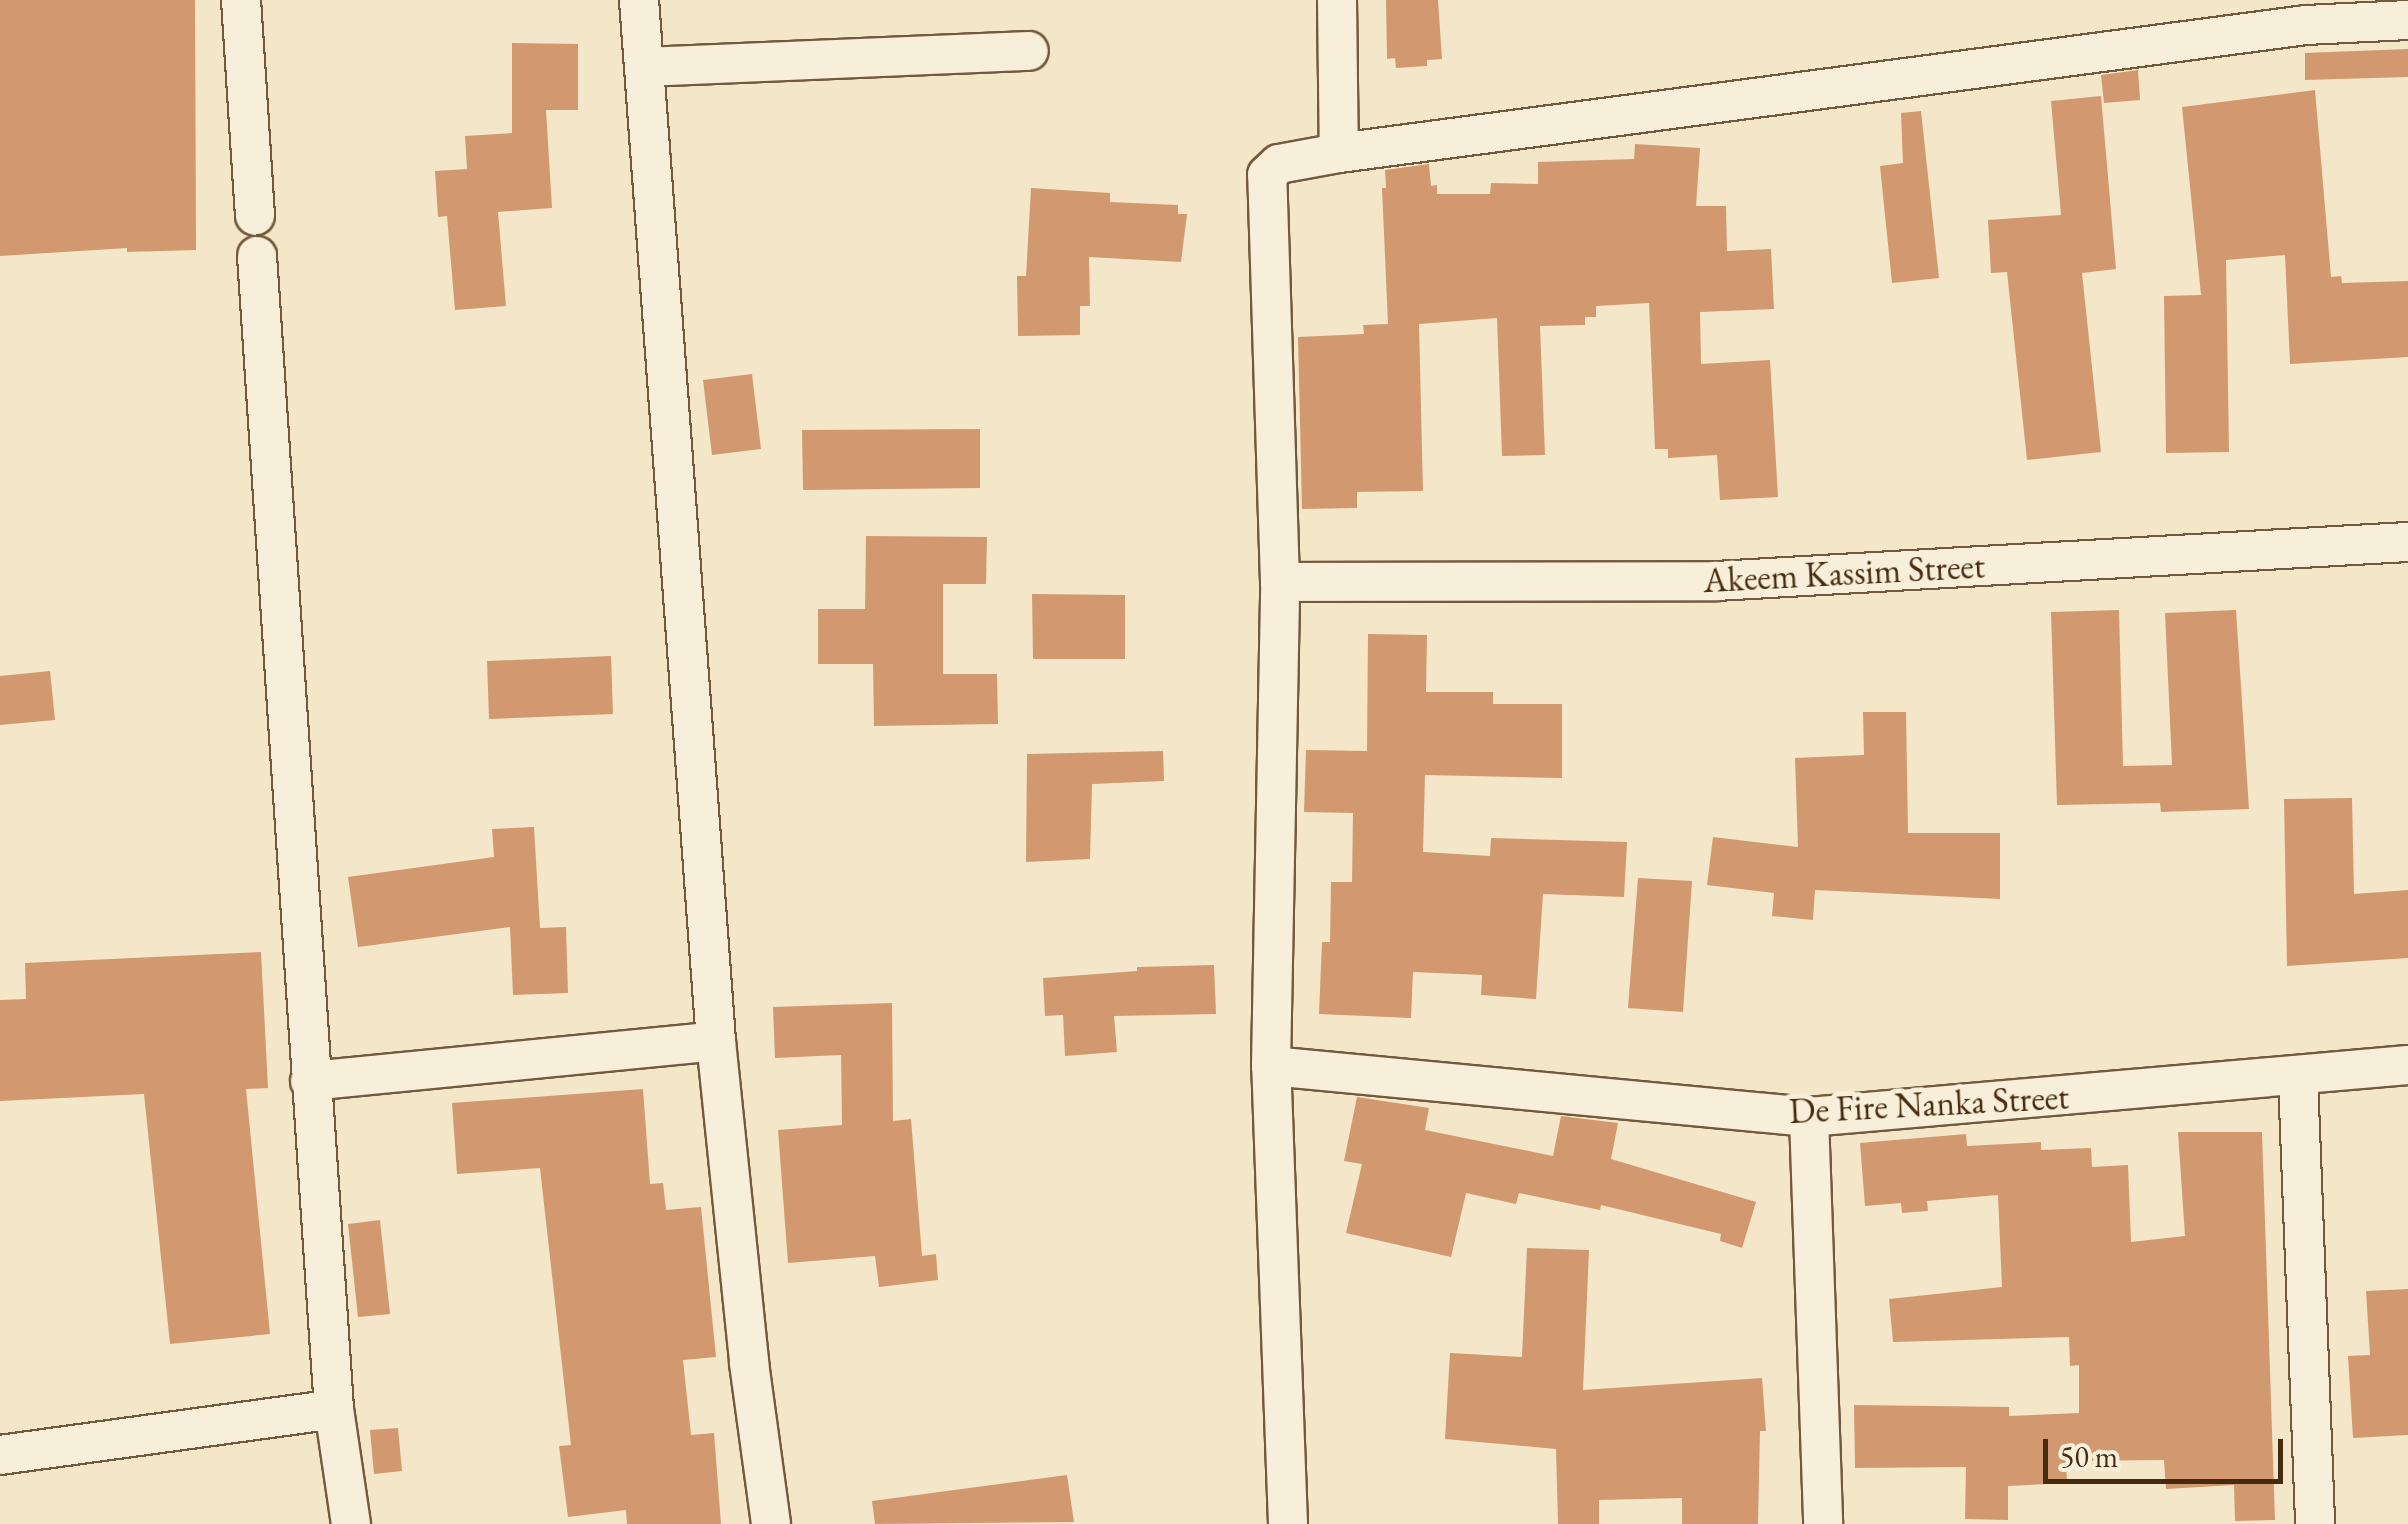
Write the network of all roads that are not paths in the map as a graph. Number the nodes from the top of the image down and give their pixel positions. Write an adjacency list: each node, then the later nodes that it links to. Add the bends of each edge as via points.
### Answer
1 (241, 0): 8 (street)
2 (640, 0): 6 (street)
3 (1337, 0): 7 (street)
4 (2408, 20): 7 (street, via 2306,25)
5 (1029, 51): 6 (street)
6 (646, 67): 12 (street)
7 (1340, 153): 11 (street, via 1279,164 1265,190)
8 (255, 216)
9 (257, 256): 16 (street)
10 (2408, 542): 11 (street, Akeem Kassim Street, via 1716,581)
11 (1280, 582): 14 (street)
12 (716, 1041): 16 (street); 21 (street)
13 (2408, 1065): 15 (street, De Fire Nanka Street)
14 (1271, 1066): 17 (street, De Fire Nanka Street); 22 (street)
15 (2298, 1078): 17 (street, De Fire Nanka Street); 24 (street)
16 (310, 1081): 18 (street)
17 (1809, 1117): 23 (street)
18 (334, 1409): 19 (street); 20 (street)
19 (0, 1455)
20 (351, 1524)
21 (772, 1524)
22 (1288, 1524)
23 (1824, 1524)
24 (2315, 1524)

